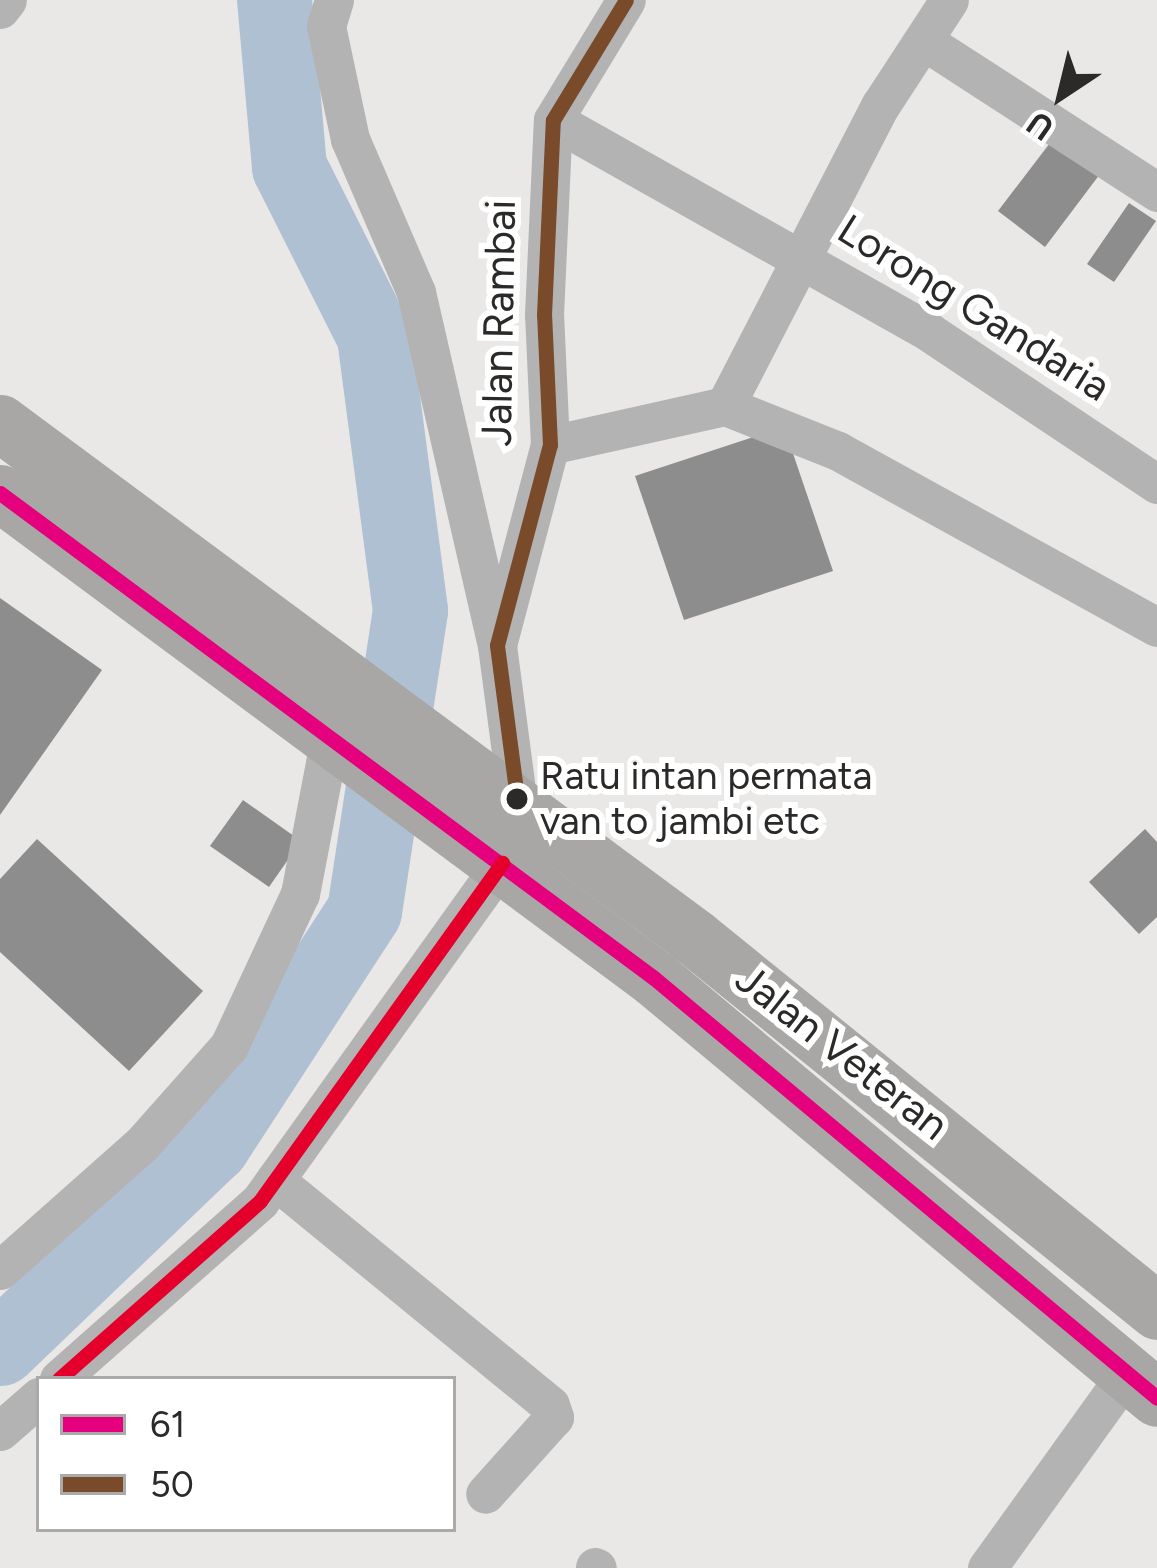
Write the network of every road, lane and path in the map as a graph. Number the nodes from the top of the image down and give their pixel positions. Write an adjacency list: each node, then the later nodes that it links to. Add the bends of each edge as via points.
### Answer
1 (7, 0): 5 (street)
2 (334, 0): 16 (street, via 326,26 350,139 416,292)
3 (626, 0): 7 (street, Jalan Rambai)
4 (949, 0): 6 (street)
5 (0, 9)
6 (924, 41): 8 (street); 9 (street)
7 (554, 120): 9 (street, Lorong Gandaria); 12 (street, Jalan Rambai, via 544,315)
8 (1157, 192)
9 (799, 254): 10 (street); 13 (street, Lorong Gandaria)
10 (725, 406): 12 (street); 15 (street, via 838,451)
11 (0, 423): 17 (highway, Jalan Veteran)
12 (550, 445): 16 (street, Jalan Rambai)
13 (1157, 484)
14 (0, 493): 17 (highway, Jalan Veteran)
15 (1157, 627)
16 (497, 645): 18 (street, Jalan Rambai)
17 (348, 726): 18 (highway, Jalan Veteran); 19 (highway, Jalan Veteran); 21 (street, via 300,894 229,1046 142,1144)
18 (501, 793): 22 (highway, Jalan Veteran, via 913,1105)
19 (489, 853): 20 (street); 24 (highway, Jalan Veteran, via 729,1038)
20 (275, 1180): 23 (street); 27 (street, via 550,1405 554,1417)
21 (0, 1270)
22 (1157, 1311)
23 (62, 1376)
24 (1142, 1386): 28 (street)
25 (36, 1400): 26 (street)
26 (0, 1431)
27 (485, 1494)
28 (987, 1568)

